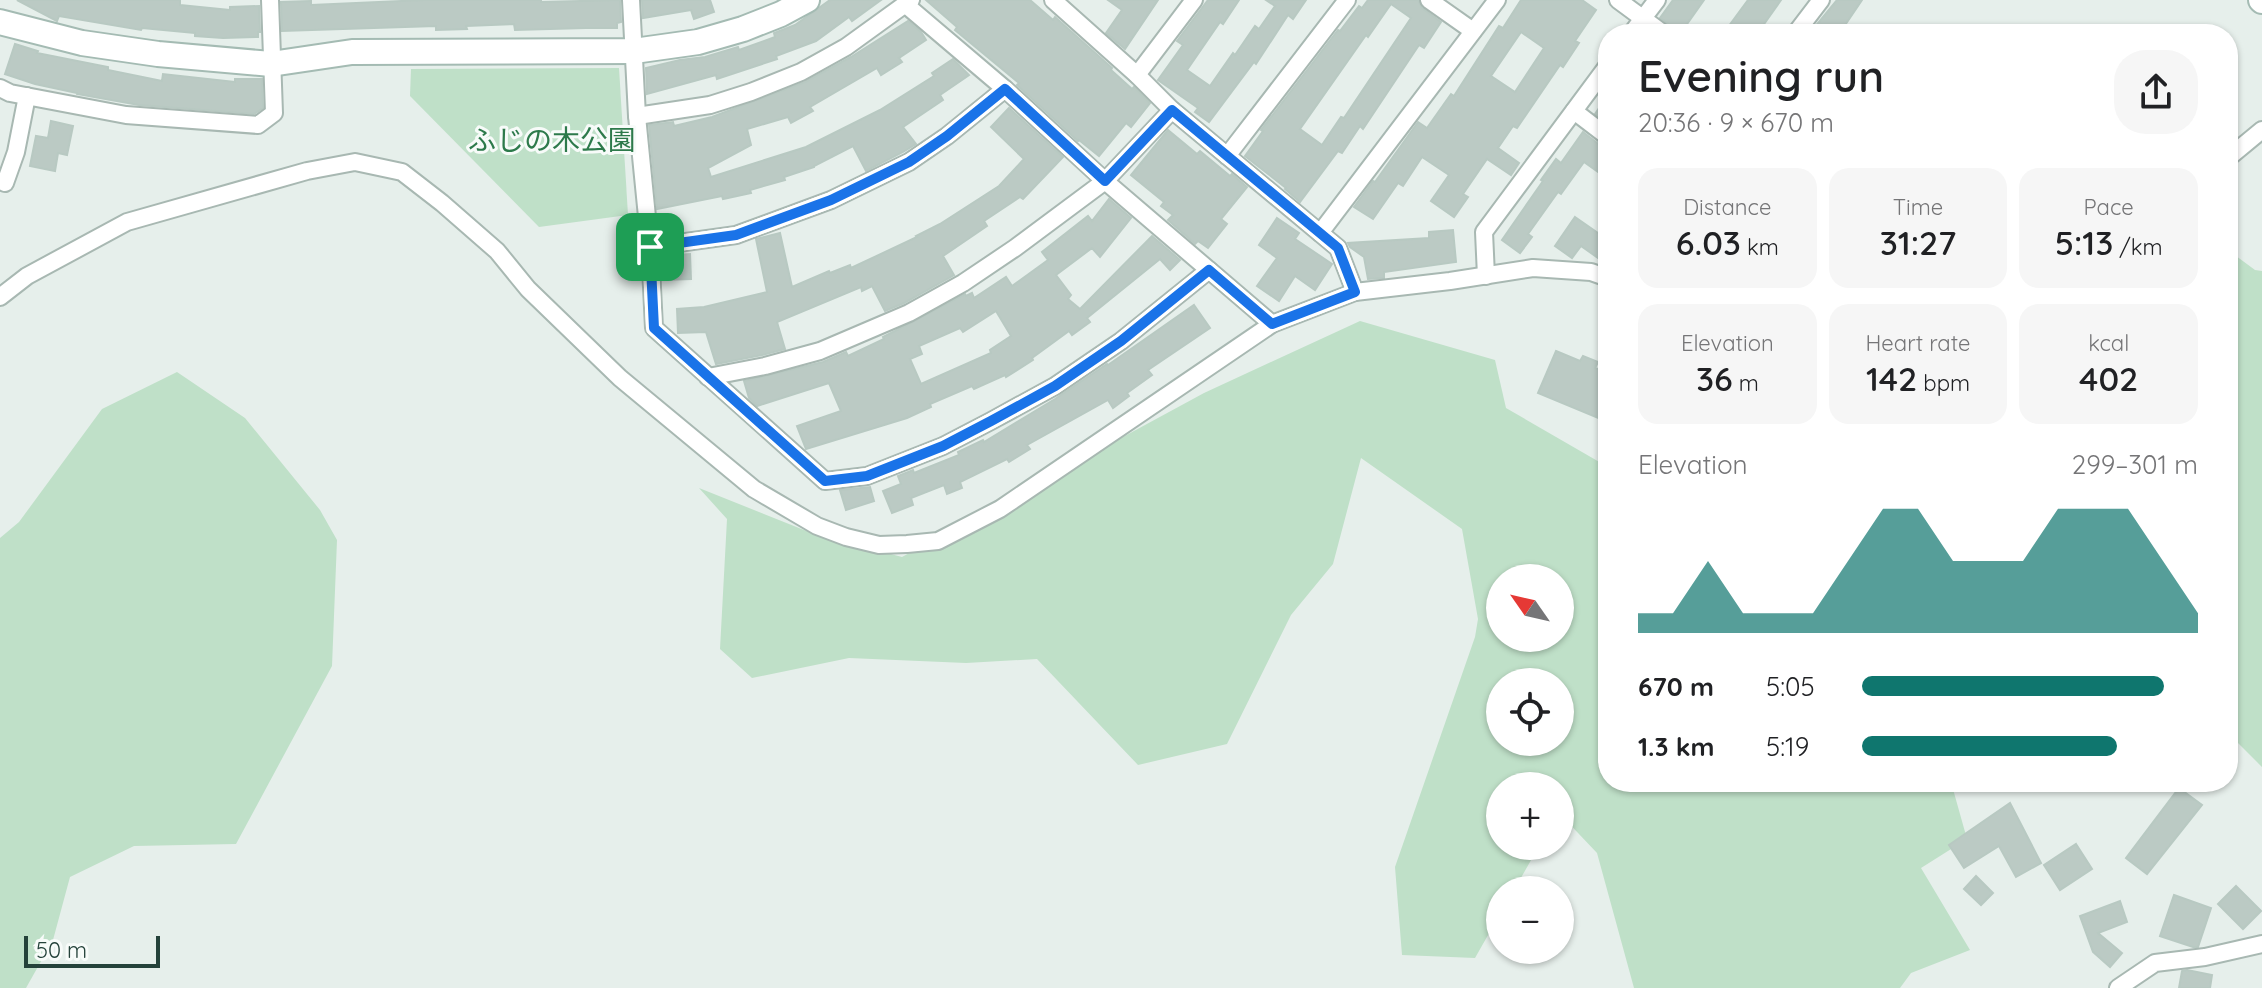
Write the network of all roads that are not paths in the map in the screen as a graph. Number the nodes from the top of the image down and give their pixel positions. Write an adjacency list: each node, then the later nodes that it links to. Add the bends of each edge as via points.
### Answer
1 (270, 0): 20 (street)
2 (631, 0): 19 (street)
3 (807, 0): 19 (street, via 756,24 698,42)
4 (1053, 0): 21 (street)
5 (1194, 0): 21 (street)
6 (1347, 0): 32 (street)
7 (1429, 0): 18 (street)
8 (1497, 0): 18 (street)
9 (1618, 0): 13 (street)
10 (1657, 0): 13 (street)
11 (1821, 0): 17 (street)
12 (908, 3): 24 (street); 28 (street, via 801,72 710,105)
13 (1643, 18): 15 (street); 16 (street)
14 (0, 22): 20 (street, via 82,43)
15 (1638, 24)
16 (1651, 24)
17 (1803, 24)
18 (1473, 31): 35 (street)
19 (634, 51): 20 (street, via 352,52); 28 (street)
20 (271, 64): 25 (street, via 274,113 258,125 126,115)
21 (1137, 75): 26 (street)
22 (1598, 79): 27 (street)
23 (0, 88): 25 (street)
24 (1005, 89): 34 (street); 36 (street, via 909,162 831,200 736,235)
25 (27, 96): 33 (street, via 16,152 5,183)
26 (1172, 110): 32 (street); 34 (street)
27 (1574, 111): 29 (street); 39 (street, via 1484,232)
28 (637, 116): 36 (street)
29 (1598, 129)
30 (2262, 130): 31 (street)
31 (2238, 150)
32 (1227, 156): 35 (street)
33 (0, 181)
34 (1105, 181): 37 (street); 43 (street, via 1015,248 909,313 820,351)
35 (1320, 233): 40 (street, via 1338,248)
36 (650, 247): 43 (street, via 654,328)
37 (1209, 270): 42 (street); 43 (street, via 1055,386 943,446 867,476 825,481)
38 (1598, 274): 39 (street, via 1533,268)
39 (1486, 276): 40 (street)
40 (1355, 292): 42 (street)
41 (0, 297): 42 (street, via 27,276 127,222 355,162 402,172 497,251 528,289 620,378 754,489 817,526 879,545 938,541 1000,509)
42 (1272, 324)
43 (708, 377)
44 (2262, 944): 45 (street, via 2155,963)
45 (2118, 988)

